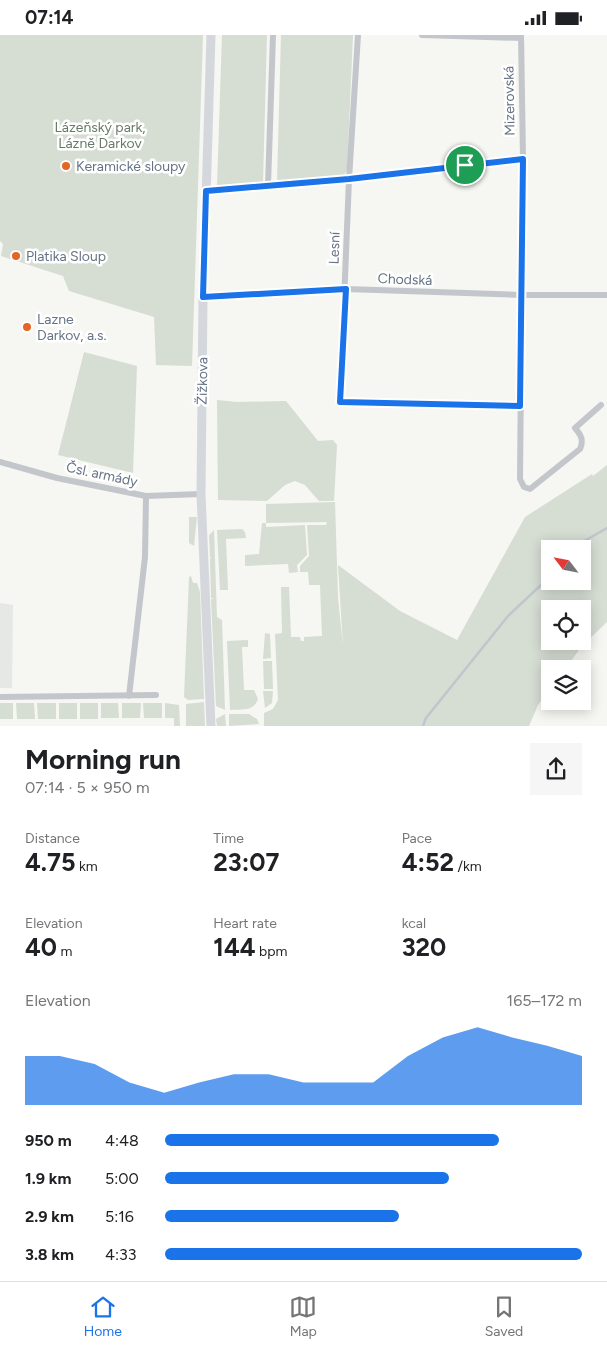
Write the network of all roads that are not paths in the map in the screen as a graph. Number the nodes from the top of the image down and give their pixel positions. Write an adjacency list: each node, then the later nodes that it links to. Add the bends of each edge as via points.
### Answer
1 (210, 35): 9 (street, Žižkova)
2 (273, 35): 8 (street)
3 (358, 35): 7 (street, Lesní)
4 (422, 35): 5 (street)
5 (521, 37): 6 (street, Mizerovská)
6 (523, 159): 7 (street); 11 (street, Mizerovská)
7 (349, 179): 8 (street); 10 (street, Lesní)
8 (268, 186): 9 (street)
9 (206, 191): 13 (street, Žižkova)
10 (346, 289): 11 (street, Chodská); 13 (street, Chodská); 15 (street, Lesní, via 340,402)
11 (521, 295): 12 (street, Chodská); 15 (street, Mizerovská)
12 (607, 295)
13 (203, 297): 17 (street, Žižkova)
14 (601, 405): 15 (street, Mizerovská, via 575,427 583,443 580,449 530,489 524,487 520,479)
15 (520, 406)
16 (0, 462): 18 (street, Čsl. armády)
17 (201, 494): 18 (street, Čsl. armády); 22 (street, Žižkova)
18 (146, 496): 20 (street, via 145,557)
19 (156, 695): 20 (street)
20 (130, 696): 21 (street)
21 (0, 697)
22 (211, 726)

